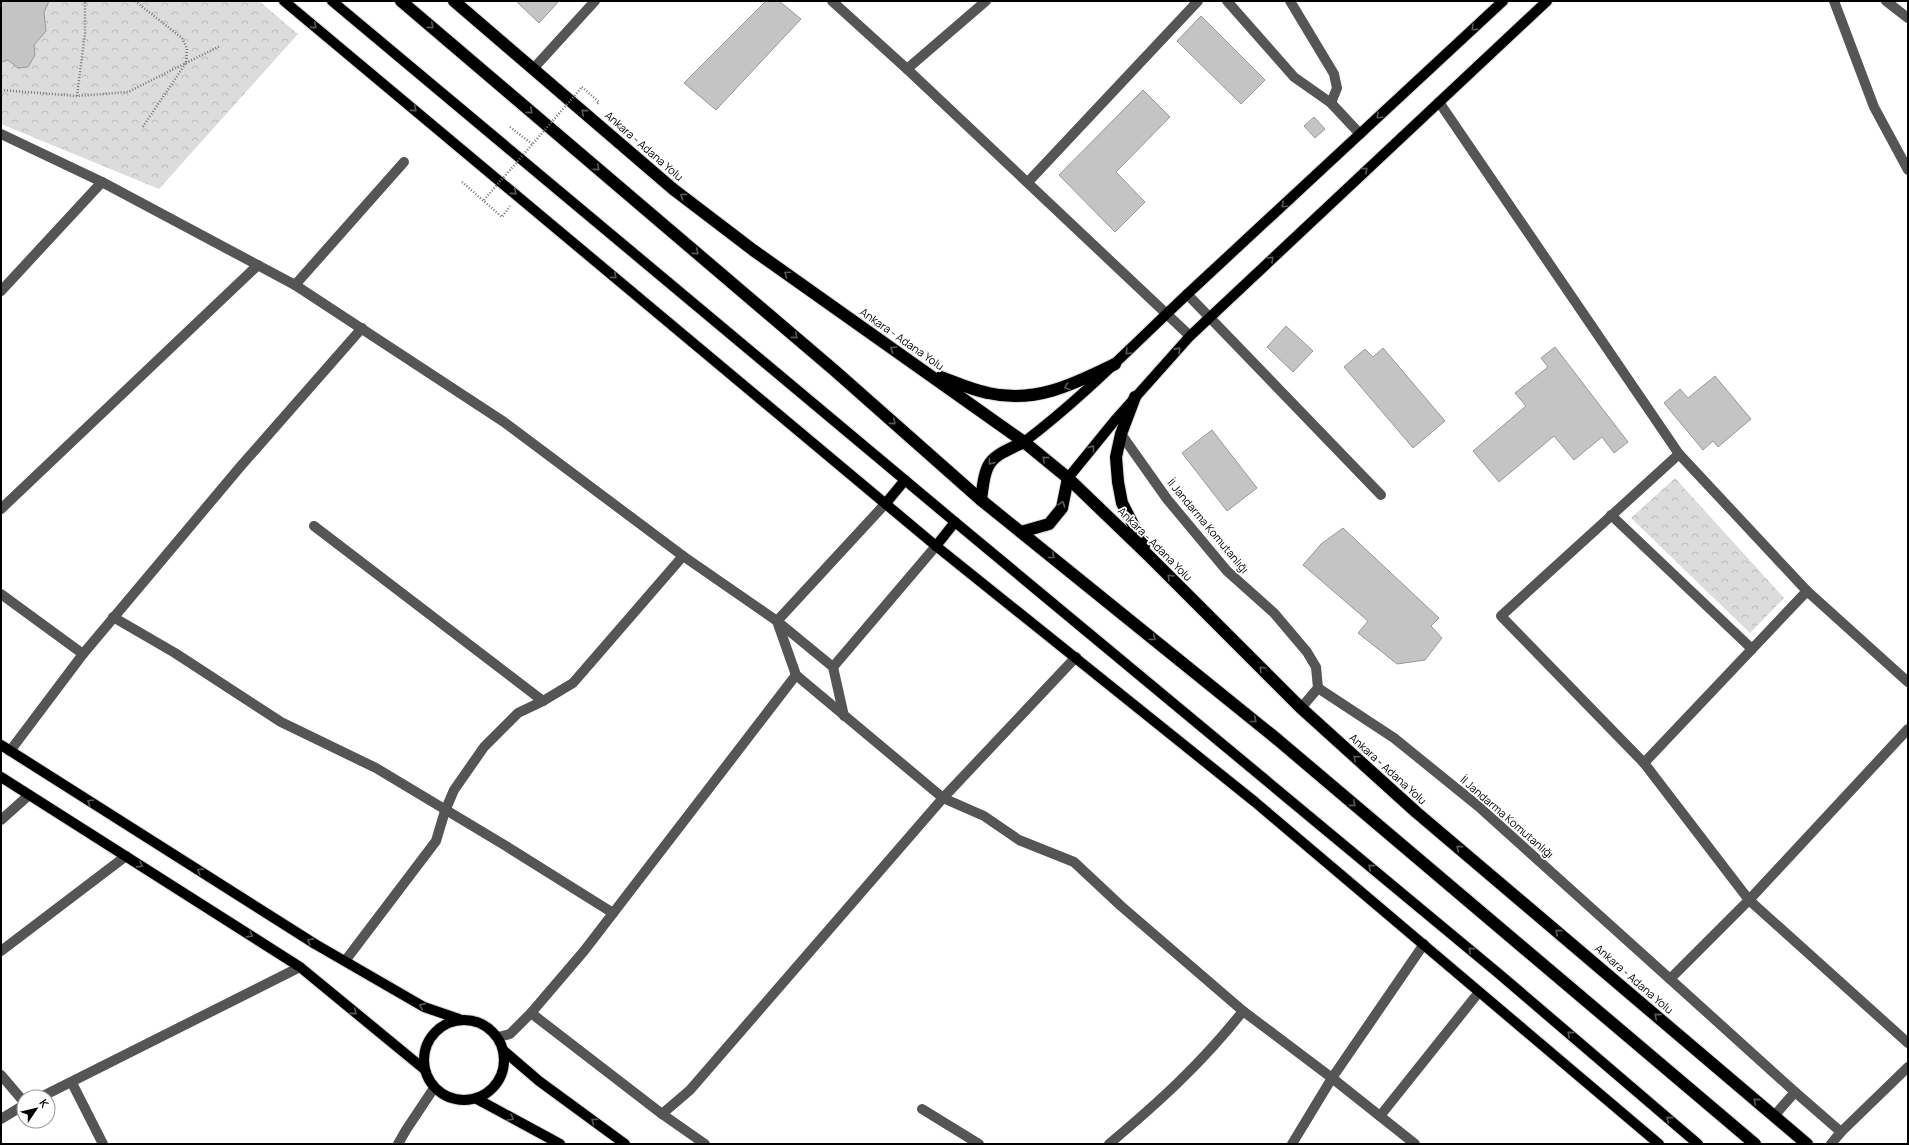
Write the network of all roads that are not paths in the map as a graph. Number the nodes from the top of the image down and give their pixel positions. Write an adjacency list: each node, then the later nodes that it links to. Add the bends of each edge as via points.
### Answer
1 (284, 1): 44 (main road, one-way to 44)
2 (332, 1): 41 (main road)
3 (402, 1): 43 (highway, one-way to 43, via 823,360)
4 (454, 1): 16 (highway, Ankara - Adana Yolu)
5 (595, 1): 16 (street)
6 (832, 1): 17 (street)
7 (986, 1): 17 (street)
8 (1198, 1): 25 (street)
9 (1227, 1): 19 (street, via 1294,77)
10 (1290, 1): 19 (street, via 1334,74 1337,88)
11 (1502, 1): 21 (main road, one-way to 21)
12 (1547, 1): 18 (main road)
13 (1834, 1): 23 (street, via 1874,107)
14 (1886, 1): 15 (street)
15 (1908, 18)
16 (533, 68): 35 (highway, Ankara - Adana Yolu, one-way to 16, via 753,250 673,189)
17 (907, 69): 25 (street)
18 (1439, 102): 31 (main road, one-way to 18); 39 (street)
19 (1331, 103): 21 (street)
20 (1, 134): 24 (street)
21 (1360, 134): 29 (main road, one-way to 29)
22 (404, 162): 27 (street)
23 (1908, 170)
24 (102, 182): 26 (street); 28 (street)
25 (1028, 182): 30 (street)
26 (258, 265): 27 (street); 45 (street)
27 (295, 284): 32 (street)
28 (1, 290)
29 (1187, 294): 30 (main road); 31 (street)
30 (1167, 313): 33 (street); 34 (main road, one-way to 34)
31 (1210, 316): 33 (main road); 42 (street)
32 (362, 328): 51 (street, via 504,422); 55 (street)
33 (1190, 336): 36 (main road, one-way to 33)
34 (1115, 364): 35 (highway, one-way to 35, via 1068,387 1029,396 989,394); 38 (main road)
35 (925, 371): 38 (highway, Ankara - Adana Yolu)
36 (1135, 397): 37 (highway); 40 (main road, one-way to 36)
37 (1121, 434): 52 (highway, via 1116,457 1122,503); 63 (street, İl Jandarma Komutanlığı, via 1167,499 1227,571 1274,613 1308,652 1316,668)
38 (1024, 442): 40 (highway, Ankara - Adana Yolu, one-way to 38); 43 (highway, one-way to 43, via 998,454 985,469)
39 (1678, 454): 46 (street); 53 (street)
40 (1068, 478): 49 (highway, one-way to 40, via 1049,524 1062,508); 52 (highway, Ankara - Adana Yolu)
41 (905, 480): 44 (main road); 47 (main road)
42 (1381, 495)
43 (981, 500): 49 (highway)
44 (886, 503): 50 (main road); 56 (street)
45 (1, 509)
46 (1611, 515): 57 (street); 69 (street, via 1501,616)
47 (955, 522): 50 (main road); 117 (main road, one-way to 47, via 1498,973)
48 (314, 526): 64 (street)
49 (1022, 532): 118 (highway, one-way to 118, via 1283,744)
50 (936, 546): 59 (main road); 60 (street)
51 (683, 556): 56 (street); 64 (street, via 573,683)
52 (1149, 556): 65 (highway, Ankara - Adana Yolu, one-way to 52)
53 (1807, 591): 57 (street); 62 (street)
54 (1, 594): 58 (street)
55 (113, 617): 58 (street); 73 (street, via 175,653 281,722 376,768)
56 (777, 621): 60 (street); 61 (street)
57 (1752, 649): 69 (street)
58 (82, 654): 68 (street)
59 (1076, 658): 72 (street); 78 (main road, via 1255,802)
60 (833, 667): 66 (street)
61 (796, 675): 66 (street); 77 (street)
62 (1908, 682)
63 (1318, 688): 65 (street); 82 (street, İl Jandarma Komutanlığı, via 1394,738 1478,806)
64 (543, 701): 73 (street, via 518,713 484,747 454,790)
65 (1301, 708): 104 (highway, Ankara - Adana Yolu, one-way to 65, via 1416,812)
66 (844, 716): 72 (street)
67 (1908, 729): 76 (street)
68 (5, 748): 80 (main road, one-way to 68)
69 (1644, 763): 76 (street)
70 (1, 777): 71 (main road)
71 (29, 794): 74 (street); 75 (main road)
72 (943, 798): 84 (street, via 984,816 1019,840 1074,862 1121,906); 102 (street, via 690,1090)
73 (445, 811): 77 (street); 80 (street, via 436,841)
74 (1, 820)
75 (126, 856): 79 (street); 81 (main road, one-way to 81)
76 (1749, 900): 82 (street); 88 (street)
77 (613, 913): 85 (street)
78 (1424, 944): 83 (main road); 93 (street)
79 (1, 951)
80 (345, 961): 86 (main road, one-way to 80, via 424,1007)
81 (300, 967): 91 (main road, one-way to 91); 94 (street)
82 (1670, 979): 97 (street, İl Jandarma Komutanlığı)
83 (1479, 992): 103 (street); 116 (main road)
84 (1243, 1010): 93 (street); 113 (street, via 1184,1079)
85 (531, 1013): 87 (street, via 510,1034); 102 (street)
86 (459, 1019): 87 (main road, via 486,1025); 91 (main road, via 440,1027 428,1040 423,1054)
87 (498, 1037): 89 (main road)
88 (1908, 1043)
89 (504, 1051): 99 (main road, via 502,1076 494,1087); 110 (main road, one-way to 89, via 539,1081)
90 (1908, 1067): 106 (street)
91 (424, 1069): 95 (main road)
92 (1, 1075): 98 (street)
93 (1332, 1078): 103 (street); 114 (street)
94 (72, 1083): 96 (street); 107 (street)
95 (434, 1088): 99 (main road, via 455,1100); 108 (street)
96 (56, 1090)
97 (1795, 1092): 104 (street); 106 (street, İl Jandarma Komutanlığı)
98 (16, 1094)
99 (477, 1099): 109 (main road, one-way to 109)
100 (16, 1109): 105 (street)
101 (922, 1110): 112 (street)
102 (662, 1114): 111 (street)
103 (1380, 1116): 115 (street)
104 (1774, 1116): 119 (highway, Ankara - Adana Yolu)
105 (1, 1119)
106 (1841, 1132): 120 (street)
107 (103, 1144)
108 (398, 1144)
109 (560, 1144)
110 (625, 1144)
111 (704, 1144)
112 (979, 1144)
113 (1109, 1144)
114 (1292, 1144)
115 (1415, 1144)
116 (1659, 1144)
117 (1698, 1144)
118 (1755, 1144)
119 (1807, 1144)
120 (1831, 1144)

